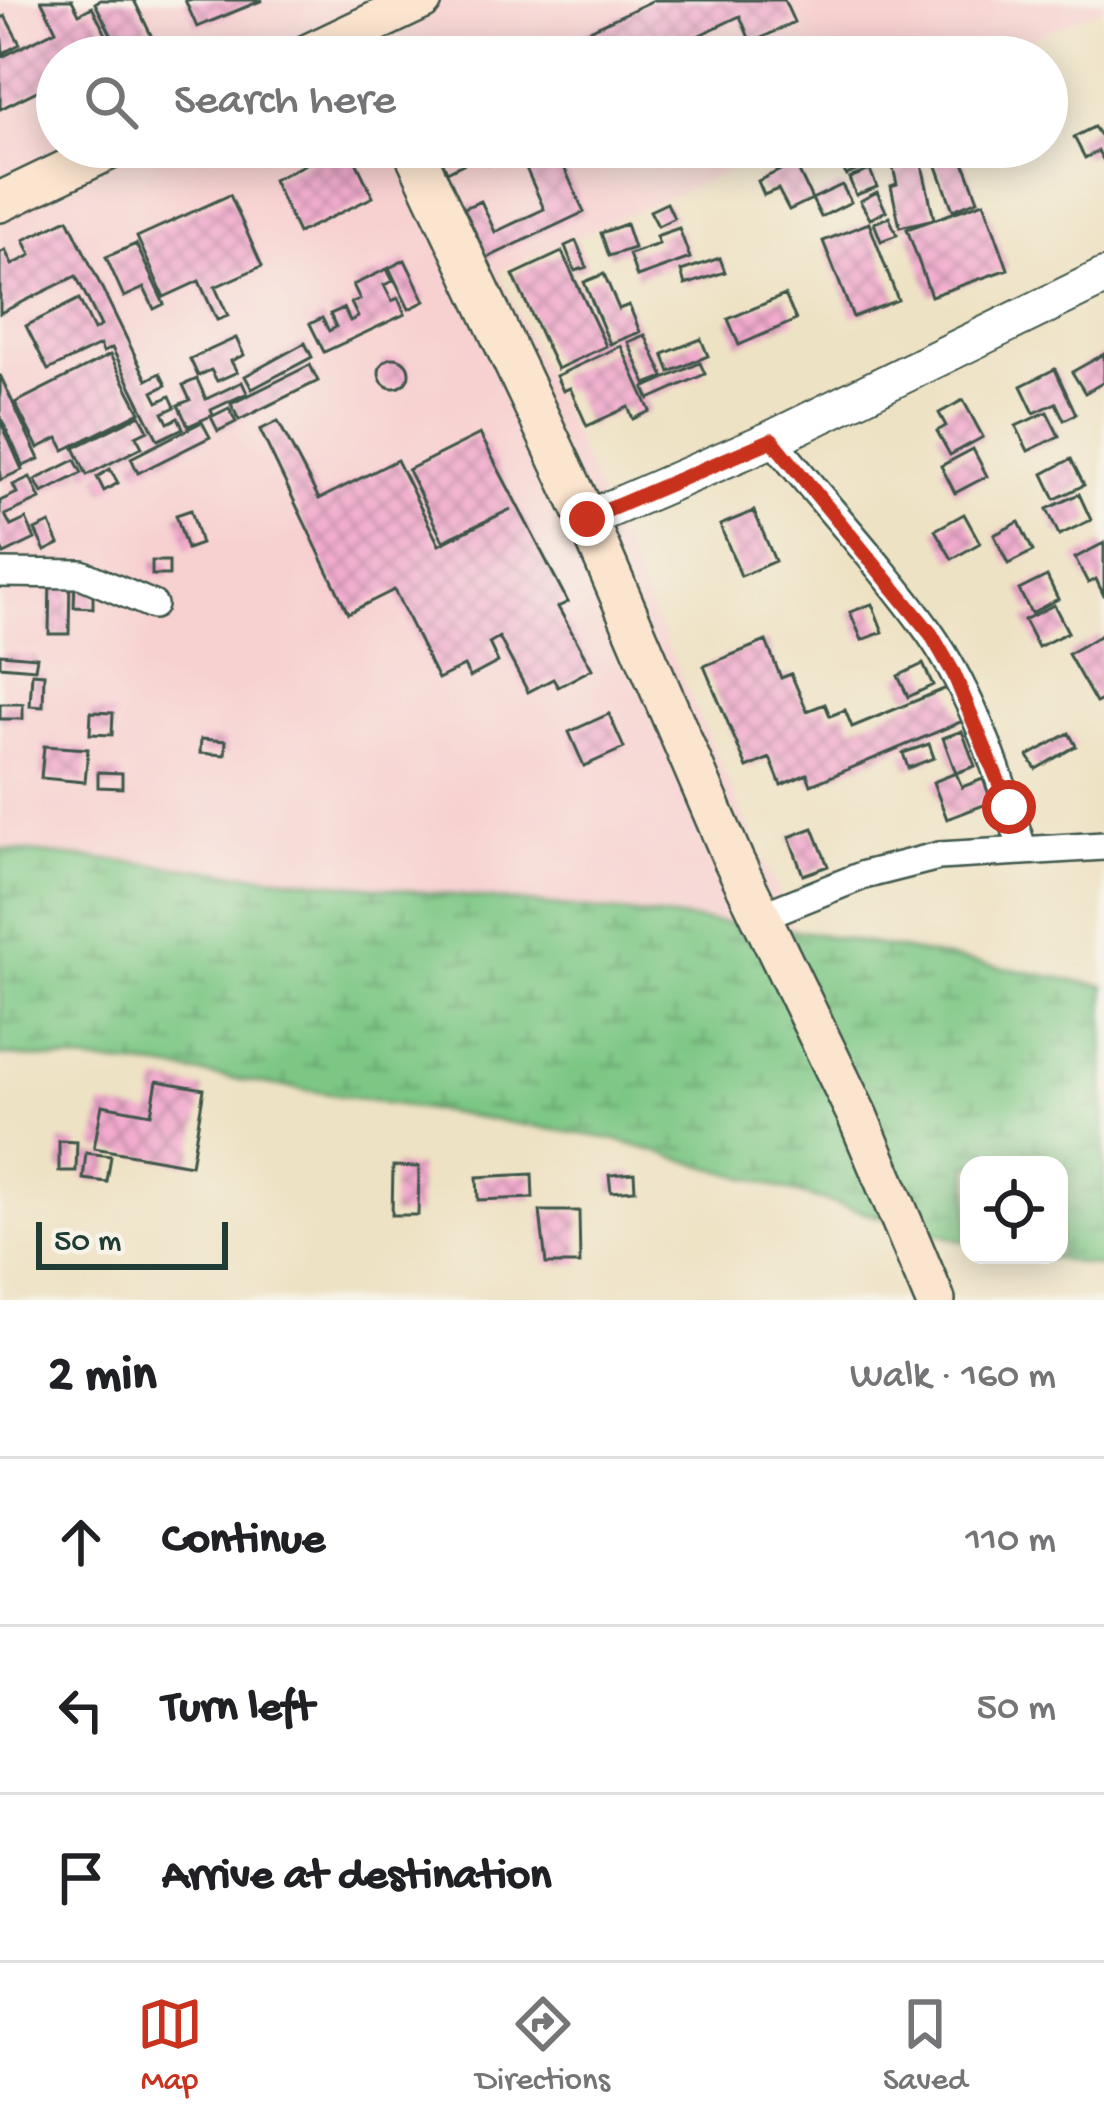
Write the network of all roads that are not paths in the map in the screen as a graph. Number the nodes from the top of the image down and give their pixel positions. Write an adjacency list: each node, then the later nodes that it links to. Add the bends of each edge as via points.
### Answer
1 (404, 4): 2 (main road)
2 (372, 36)
3 (71, 168): 5 (main road)
4 (422, 168): 8 (main road)
5 (0, 202)
6 (1102, 281): 7 (street)
7 (772, 440): 8 (street); 12 (street, via 931,634 992,758)
8 (587, 519): 13 (main road)
9 (0, 573): 10 (street, via 81,574)
10 (154, 605)
11 (1104, 846): 12 (street)
12 (1023, 850): 13 (street, via 900,864)
13 (759, 917): 14 (main road)
14 (935, 1300)

